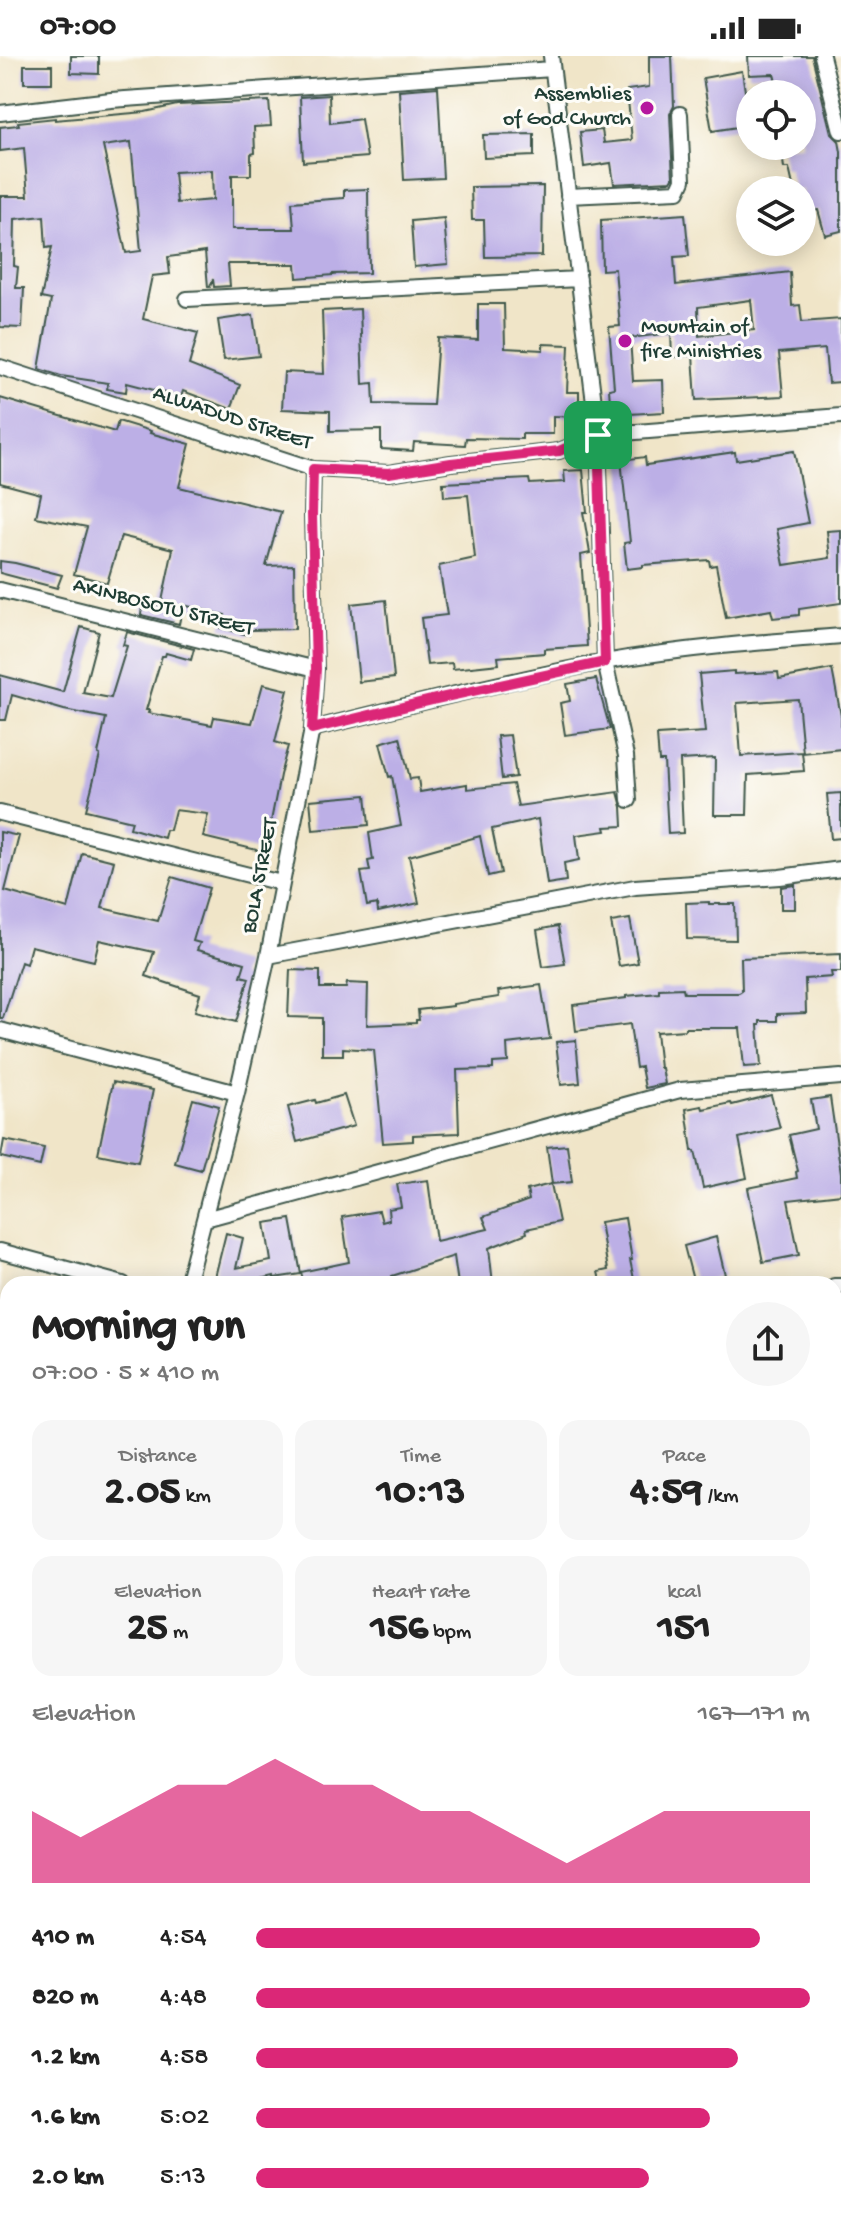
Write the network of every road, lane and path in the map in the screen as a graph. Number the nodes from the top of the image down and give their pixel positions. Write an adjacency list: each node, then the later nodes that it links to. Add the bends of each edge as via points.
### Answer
1 (822, 56): 5 (street)
2 (552, 63): 3 (street); 6 (street)
3 (0, 113)
4 (680, 114): 6 (street, via 683,180 678,191)
5 (841, 131)
6 (568, 196): 7 (street)
7 (579, 279): 8 (street); 11 (street)
8 (187, 299)
9 (0, 367): 12 (street, ALWADUD STREET)
10 (841, 416): 11 (street, ALWADUD STREET)
11 (598, 435): 12 (street, ALWADUD STREET, via 559,451 389,473); 15 (street)
12 (313, 469): 16 (street, BOLA STREET)
13 (0, 590): 16 (street, AKINBOSOTU STREET)
14 (841, 636): 15 (street)
15 (605, 662): 17 (street); 18 (street, via 626,756)
16 (316, 669): 17 (street, BOLA STREET)
17 (312, 729): 21 (street, BOLA STREET)
18 (629, 800)
19 (0, 813): 21 (street)
20 (841, 869): 22 (street, via 635,887)
21 (281, 883): 22 (street, BOLA STREET)
22 (268, 956): 25 (street, BOLA STREET)
23 (0, 1030): 25 (street)
24 (841, 1077): 26 (street, via 680,1090)
25 (237, 1093): 26 (street, BOLA STREET)
26 (205, 1219): 29 (street, BOLA STREET)
27 (0, 1251): 28 (street)
28 (93, 1276)
29 (189, 1276)

